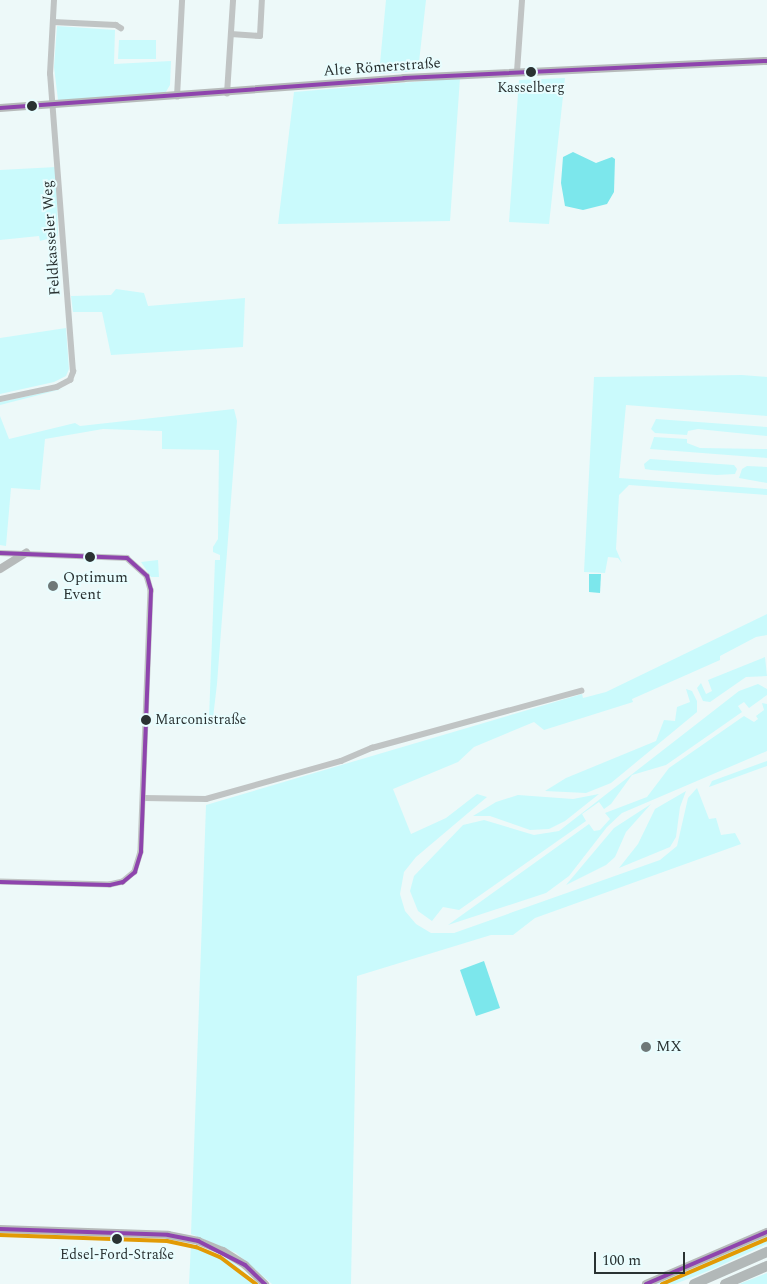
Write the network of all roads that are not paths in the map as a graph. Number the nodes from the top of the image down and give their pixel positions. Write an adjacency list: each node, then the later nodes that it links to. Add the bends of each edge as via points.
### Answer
1 (54, 0): 6 (street, Feldkasseler Weg)
2 (182, 0): 12 (street)
3 (233, 0): 8 (street)
4 (262, 0): 8 (street, via 260,36)
5 (522, 0): 10 (street)
6 (53, 22): 7 (street, via 116,25); 13 (street, Feldkasseler Weg, via 50,74)
7 (121, 28)
8 (231, 34): 11 (street)
9 (767, 61): 10 (street, Alte Römerstraße)
10 (517, 72): 11 (street, Alte Römerstraße)
11 (227, 94): 12 (street, Alte Römerstraße)
12 (177, 97): 13 (street, Alte Römerstraße)
13 (54, 102): 14 (street, Alte Römerstraße); 15 (street, Feldkasseler Weg, via 72,372 70,380 57,387)
14 (0, 108)
15 (0, 399)
16 (0, 553): 17 (street)
17 (26, 553): 18 (street); 20 (street, via 127,558 148,576 151,590)
18 (0, 569)
19 (581, 691): 20 (street, via 372,748 341,761 206,799)
20 (144, 798): 21 (street, via 141,852 135,872 129,878 110,885)
21 (2, 881)
22 (0, 1229): 26 (street, via 168,1235 198,1241 230,1255)
23 (767, 1232): 27 (street)
24 (767, 1252): 28 (highway)
25 (767, 1266): 29 (highway)
26 (265, 1284)
27 (646, 1284)
28 (694, 1284)
29 (725, 1284)

